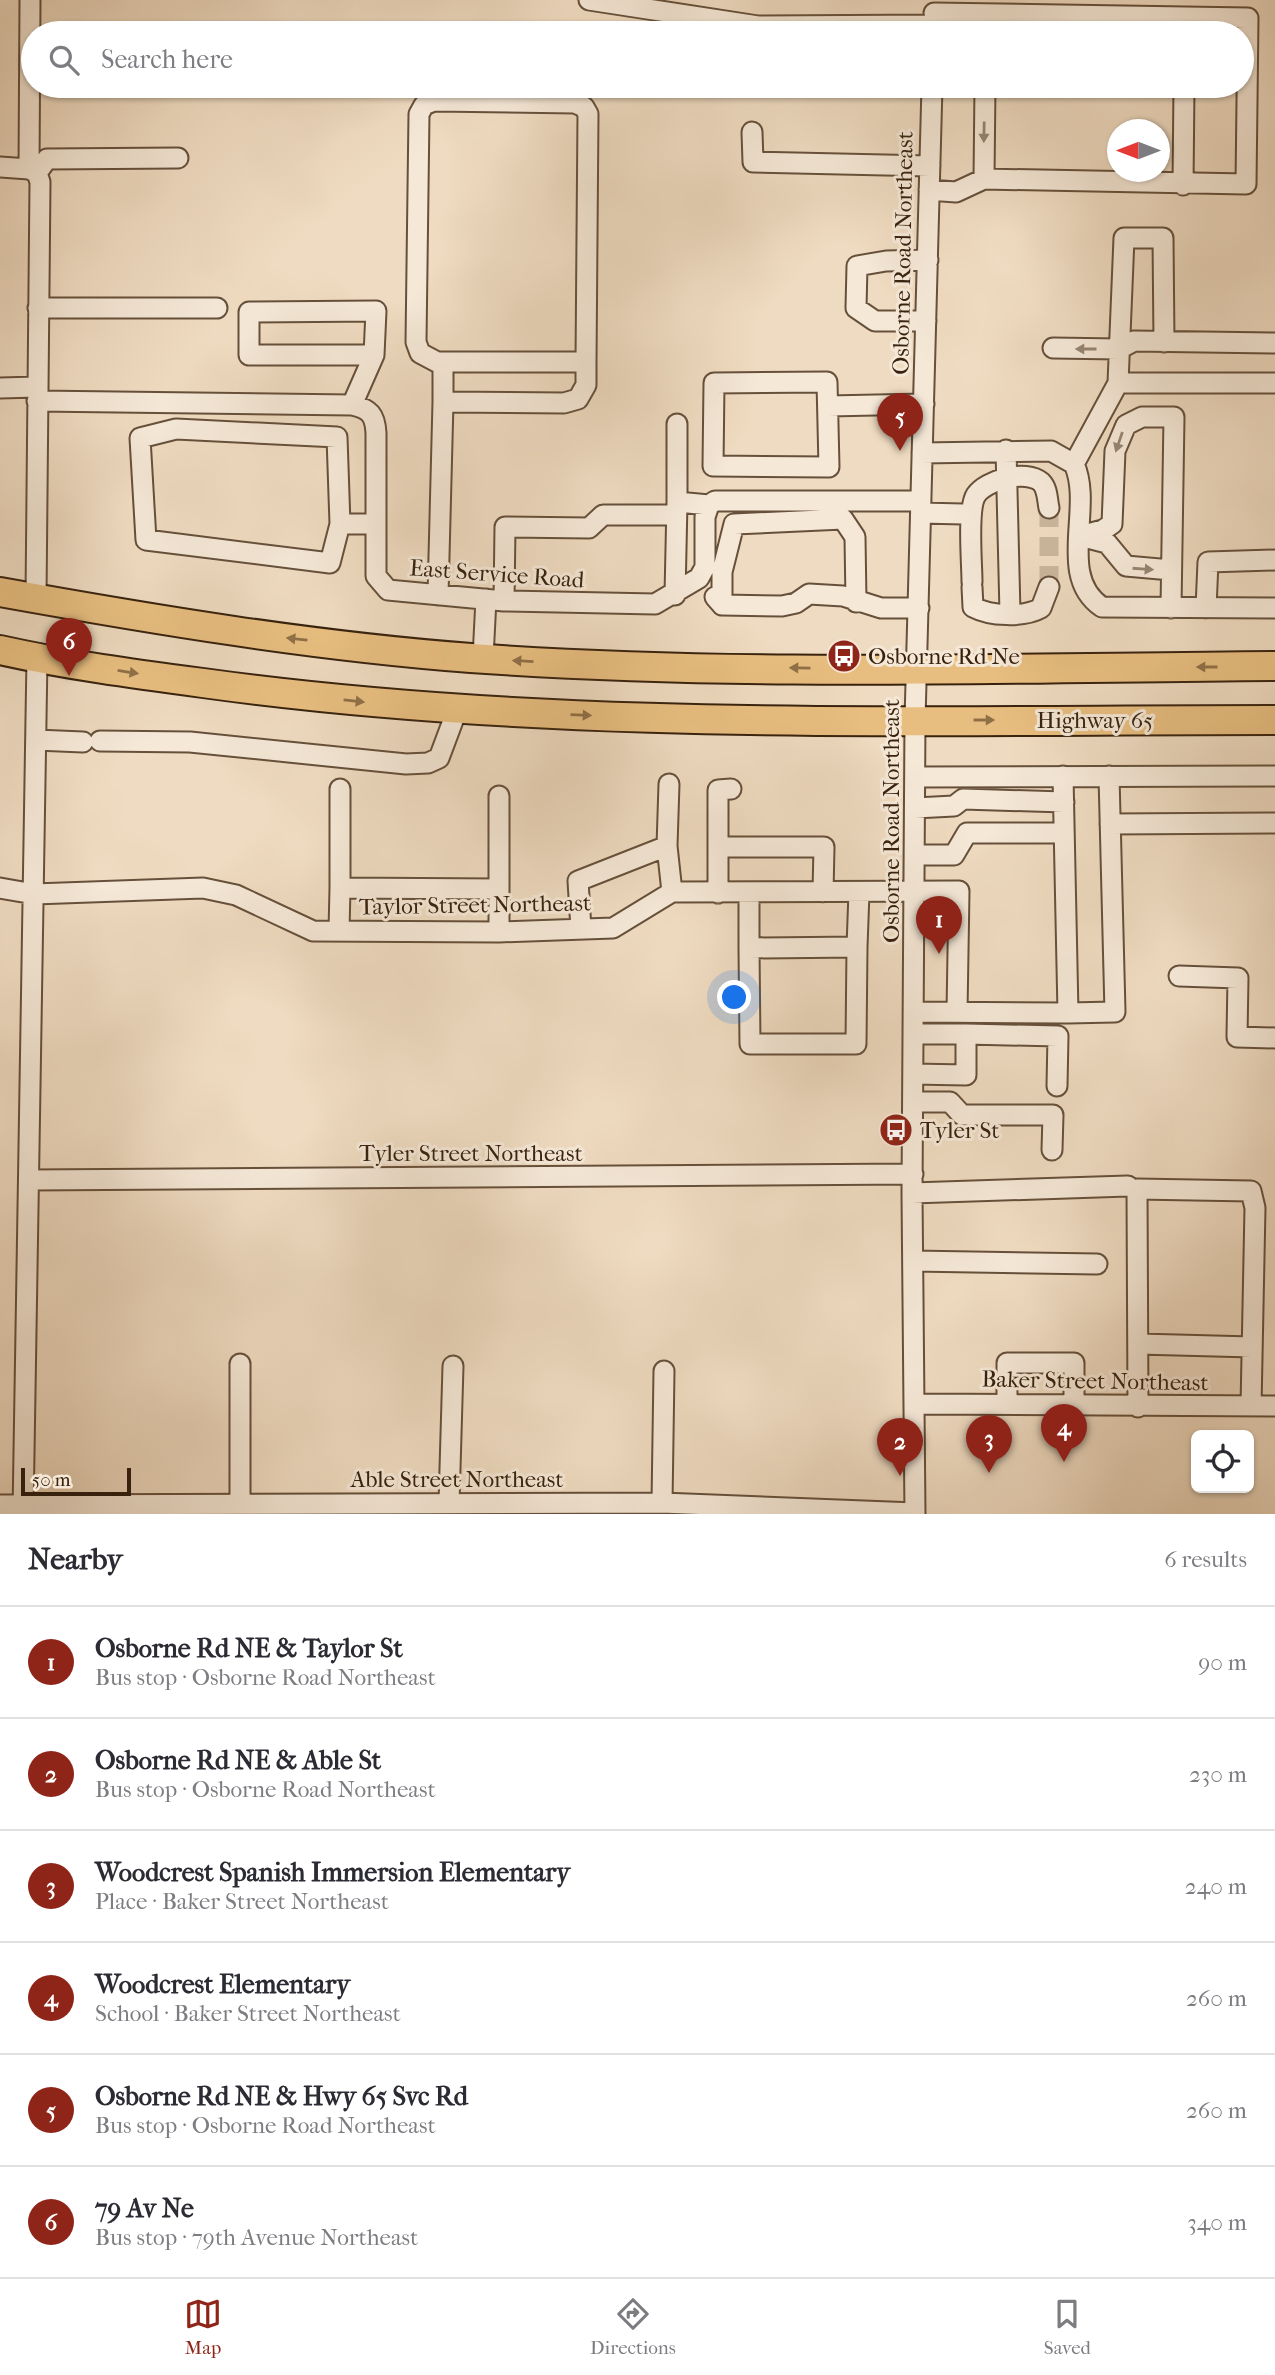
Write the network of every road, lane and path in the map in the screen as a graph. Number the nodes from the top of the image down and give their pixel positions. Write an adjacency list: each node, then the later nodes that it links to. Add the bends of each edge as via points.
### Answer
1 (30, 0): 4 (street)
2 (589, 0): 5 (street)
3 (934, 18): 6 (street); 7 (street)
4 (30, 21)
5 (726, 21)
6 (868, 21)
7 (960, 21)
8 (1221, 21): 9 (street)
9 (1248, 21)
10 (32, 98): 19 (street)
11 (932, 98): 17 (street, Osborne Road Northeast)
12 (985, 98): 20 (street, one-way to 20)
13 (1184, 98): 21 (street)
14 (1247, 98): 21 (street, via 1246,184)
15 (752, 132): 17 (street, via 753,162)
16 (178, 158): 19 (street, via 47,159)
17 (930, 166): 22 (street, Osborne Road Northeast)
18 (0, 167): 19 (street)
19 (33, 171): 24 (street, via 40,182)
20 (984, 179): 21 (street); 22 (street, via 956,192)
21 (1183, 185)
22 (929, 190): 23 (street, Osborne Road Northeast)
23 (928, 260): 26 (street, Osborne Road Northeast); 26 (street, via 856,266 856,308 875,321)
24 (38, 308): 25 (street); 37 (street)
25 (217, 308)
26 (926, 321): 41 (street, Osborne Road Northeast)
27 (1164, 342): 28 (street); 30 (street, via 1134,341); 30 (street, via 1164,239 1124,238)
28 (1275, 343)
29 (1053, 348): 30 (street, one-way to 29)
30 (1119, 349): 34 (street)
31 (374, 355): 31 (street, via 376,311 249,312 249,355); 42 (street)
32 (443, 362): 33 (street); 33 (street, via 426,358 416,342 419,114 424,105 434,101 575,103 584,107 588,114); 38 (street)
33 (586, 362): 38 (street, via 586,385 578,399 564,403)
34 (1118, 383): 35 (street); 49 (street)
35 (1275, 383)
36 (0, 388): 37 (street)
37 (37, 394): 39 (street); 71 (street)
38 (443, 402): 69 (street)
39 (179, 403): 40 (street); 45 (street)
40 (295, 404): 42 (street); 46 (street)
41 (924, 404): 43 (street); 48 (street, Osborne Road Northeast)
42 (352, 405): 59 (street, East Service Road, via 370,411 375,419)
43 (828, 406): 43 (street, via 829,467 713,466 714,383 827,382)
44 (677, 424): 54 (street)
45 (176, 429): 46 (street); 58 (street, via 140,439 146,540 330,563)
46 (295, 435): 58 (street, via 337,437)
47 (1006, 450): 48 (street); 49 (street, via 1051,451); 50 (street)
48 (922, 453): 53 (street, Osborne Road Northeast)
49 (1074, 464): 61 (street, via 1080,483)
50 (1000, 480): 55 (street, via 1017,477 1040,482); 56 (street, via 985,480 969,490); 66 (street, via 981,490 972,503); 79 (street)
51 (817, 501): 52 (street, via 715,501); 53 (street); 57 (street)
52 (709, 505): 54 (street); 65 (street, via 705,567)
53 (921, 507): 56 (street); 75 (street, Osborne Road Northeast)
54 (676, 508): 70 (street); 72 (street, via 603,515 589,527 505,527)
55 (1049, 508)
56 (963, 514): 66 (street)
57 (816, 521): 73 (street, via 843,519 855,537); 74 (street, via 734,524 722,572)
58 (340, 524): 59 (street)
59 (376, 524): 69 (street, East Service Road, via 380,584 388,590)
60 (1111, 525): 61 (street); 62 (street); 64 (street, one-way to 60, via 1174,417 1136,418 1123,430 1115,451)
61 (1080, 536): 62 (street); 76 (street, via 1083,587 1093,600 1102,607)
62 (1110, 546): 64 (street, one-way to 64, via 1126,566)
63 (1275, 561): 77 (street, via 1208,562)
64 (1171, 570): 76 (street)
65 (699, 578): 70 (street, East Service Road); 74 (street)
66 (972, 585): 79 (street, via 973,607 984,613)
67 (1049, 587): 79 (street, via 1041,608)
68 (0, 592): 71 (highway)
69 (438, 595): 72 (street, East Service Road)
70 (675, 595): 72 (street, East Service Road, via 642,606)
71 (36, 598): 82 (highway, one-way to 71, via 216,629)
72 (495, 600): 82 (street)
73 (856, 602): 74 (street, via 843,596 809,594 782,606); 75 (street, via 881,608)
74 (722, 606)
75 (919, 608): 84 (street, Osborne Road Northeast)
76 (1171, 608): 77 (street)
77 (1206, 608): 78 (street)
78 (1275, 608)
79 (1010, 613)
80 (0, 650): 81 (highway, Highway 65)
81 (37, 658): 85 (highway, Highway 65, one-way to 85, via 251,690); 88 (street)
82 (483, 659): 84 (highway, one-way to 82, via 693,668)
83 (1275, 666): 84 (highway, one-way to 84)
84 (917, 669): 86 (street, Osborne Road Northeast)
85 (457, 710): 86 (highway, Highway 65, one-way to 86, via 762,722); 88 (street, via 439,758 428,763 190,742)
86 (915, 720): 87 (highway, Highway 65, one-way to 87); 93 (street, Osborne Road Northeast)
87 (1275, 720)
88 (36, 740): 118 (street)
89 (1004, 776): 90 (street); 94 (street); 100 (street)
90 (1063, 776): 91 (street); 101 (street)
91 (1109, 776): 92 (street); 103 (street)
92 (1275, 776)
93 (915, 777): 94 (street); 102 (street, Osborne Road Northeast)
94 (970, 777): 99 (street)
95 (669, 784): 106 (street)
96 (340, 789): 110 (street)
97 (731, 789): 107 (street, via 718,790)
98 (499, 796): 111 (street)
99 (970, 799): 100 (street); 102 (street, via 954,806)
100 (1004, 800): 101 (street)
101 (1064, 802): 105 (street)
102 (915, 808): 108 (street, Osborne Road Northeast)
103 (1110, 824): 104 (street); 127 (street, via 1115,1012)
104 (1275, 824)
105 (1063, 833): 108 (street, via 967,833 954,855); 127 (street)
106 (667, 846): 113 (street); 119 (street, via 578,881)
107 (718, 847): 114 (street, via 824,847); 116 (street)
108 (915, 855): 112 (street, Osborne Road Northeast)
109 (0, 888): 118 (street, Taylor Street Northeast)
110 (340, 888): 111 (street); 120 (street)
111 (499, 889): 121 (street)
112 (915, 891): 115 (street); 125 (street, Osborne Road Northeast); 126 (street, via 959,891)
113 (672, 892): 116 (street); 119 (street, Taylor Street Northeast, via 613,928)
114 (823, 892): 115 (street); 117 (street)
115 (859, 892): 122 (street)
116 (718, 893): 117 (street)
117 (749, 893): 123 (street)
118 (34, 894): 120 (street, Taylor Street Northeast, via 203,888 236,895 313,931); 135 (street)
119 (581, 929): 121 (street, Taylor Street Northeast)
120 (339, 931): 121 (street, Taylor Street Northeast)
121 (499, 932)
122 (856, 947): 123 (street); 123 (street, via 856,1044 750,1044)
123 (749, 948)
124 (1179, 976): 130 (street, via 1238,978 1237,1037)
125 (914, 1012): 126 (street); 128 (street, Osborne Road Northeast)
126 (957, 1012): 127 (street)
127 (1068, 1013)
128 (914, 1034): 129 (street); 131 (street, Osborne Road Northeast)
129 (966, 1034): 131 (street, via 966,1075); 132 (street, via 1058,1035)
130 (1275, 1038)
131 (913, 1074): 133 (street, Osborne Road Northeast)
132 (1057, 1086)
133 (913, 1102): 134 (street, via 950,1102 962,1115 1053,1115); 136 (street, Osborne Road Northeast)
134 (1052, 1150)
135 (30, 1180): 136 (street, Tyler Street Northeast); 155 (street)
136 (912, 1183): 137 (street, Tyler Street Northeast); 138 (street, Osborne Road Northeast)
137 (1128, 1186)
138 (913, 1261): 139 (street); 145 (street, Osborne Road Northeast)
139 (1097, 1264)
140 (1139, 1344): 141 (street); 141 (street, via 1137,1189 1251,1191 1255,1208); 150 (street)
141 (1252, 1347): 148 (street)
142 (240, 1364): 152 (street)
143 (453, 1366): 154 (street)
144 (664, 1371): 151 (street)
145 (914, 1404): 146 (street, Baker Street Northeast); 156 (street, Osborne Road Northeast)
146 (1007, 1404): 147 (street, Baker Street Northeast); 147 (street, via 1007,1363 1074,1363)
147 (1074, 1406): 150 (street, Baker Street Northeast)
148 (1251, 1406): 149 (street, Baker Street Northeast); 150 (street, Baker Street Northeast)
149 (1275, 1406)
150 (1139, 1407)
151 (662, 1503): 154 (street, Able Street Northeast); 156 (street, Able Street Northeast)
152 (240, 1504): 154 (street, Able Street Northeast); 155 (street, Able Street Northeast)
153 (0, 1505): 155 (street, Able Street Northeast)
154 (462, 1507)
155 (23, 1510)
156 (915, 1513)

